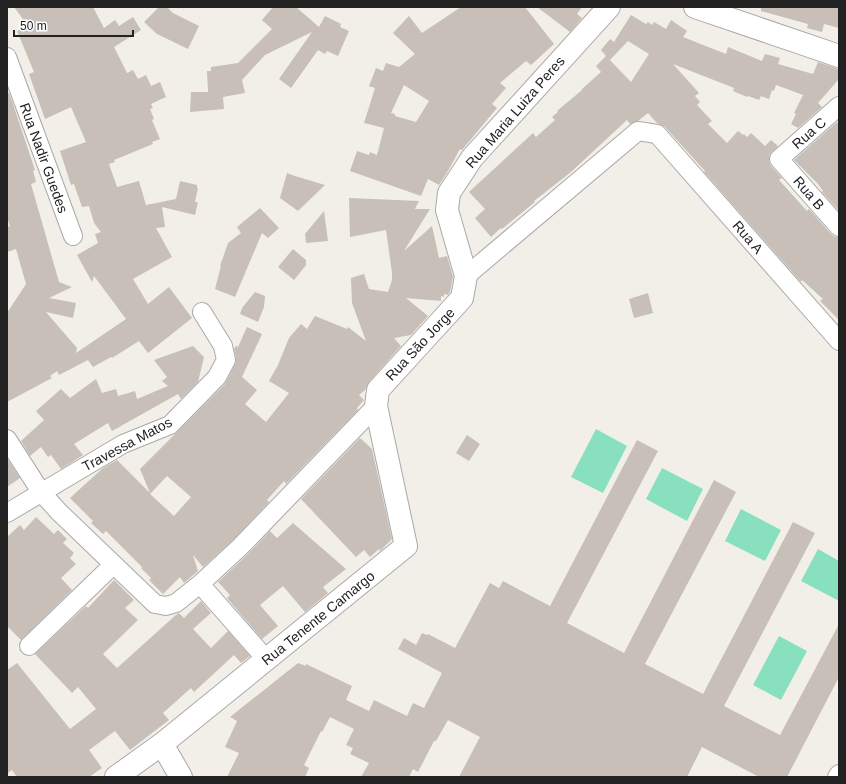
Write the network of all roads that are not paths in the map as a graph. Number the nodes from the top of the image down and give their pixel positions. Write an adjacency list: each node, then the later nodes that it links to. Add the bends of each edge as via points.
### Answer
1 (609, 7): 9 (street, Rua Maria Luiza Peres, via 472,158 448,193 447,210)
2 (696, 7): 3 (street)
3 (839, 56)
4 (7, 57): 8 (street, Rua Nadir Guedes)
5 (839, 106): 6 (street, Rua C)
6 (779, 159): 7 (street, Rua B)
7 (839, 227)
8 (73, 236)
9 (466, 276): 11 (street, Rua A, via 638,131 658,134); 12 (street, Rua São Jorge, via 462,298 378,390)
10 (202, 312): 14 (street, Travessa Matos, via 223,346 226,360 216,377 170,424 122,444)
11 (839, 341)
12 (376, 406): 17 (street, via 240,547); 19 (street, Rua Tenente Camargo, via 406,546)
13 (7, 439): 14 (street)
14 (41, 492): 15 (street, Travessa Matos); 16 (street)
15 (7, 513)
16 (113, 565): 17 (street, via 155,604 166,606 176,603); 18 (street)
17 (200, 584): 19 (street)
18 (29, 646)
19 (266, 660): 20 (street, Rua Tenente Camargo)
20 (162, 744): 22 (street, Rua Tenente Camargo); 23 (street)
21 (839, 774): 24 (street)
22 (116, 777)
23 (181, 777)
24 (837, 777)

